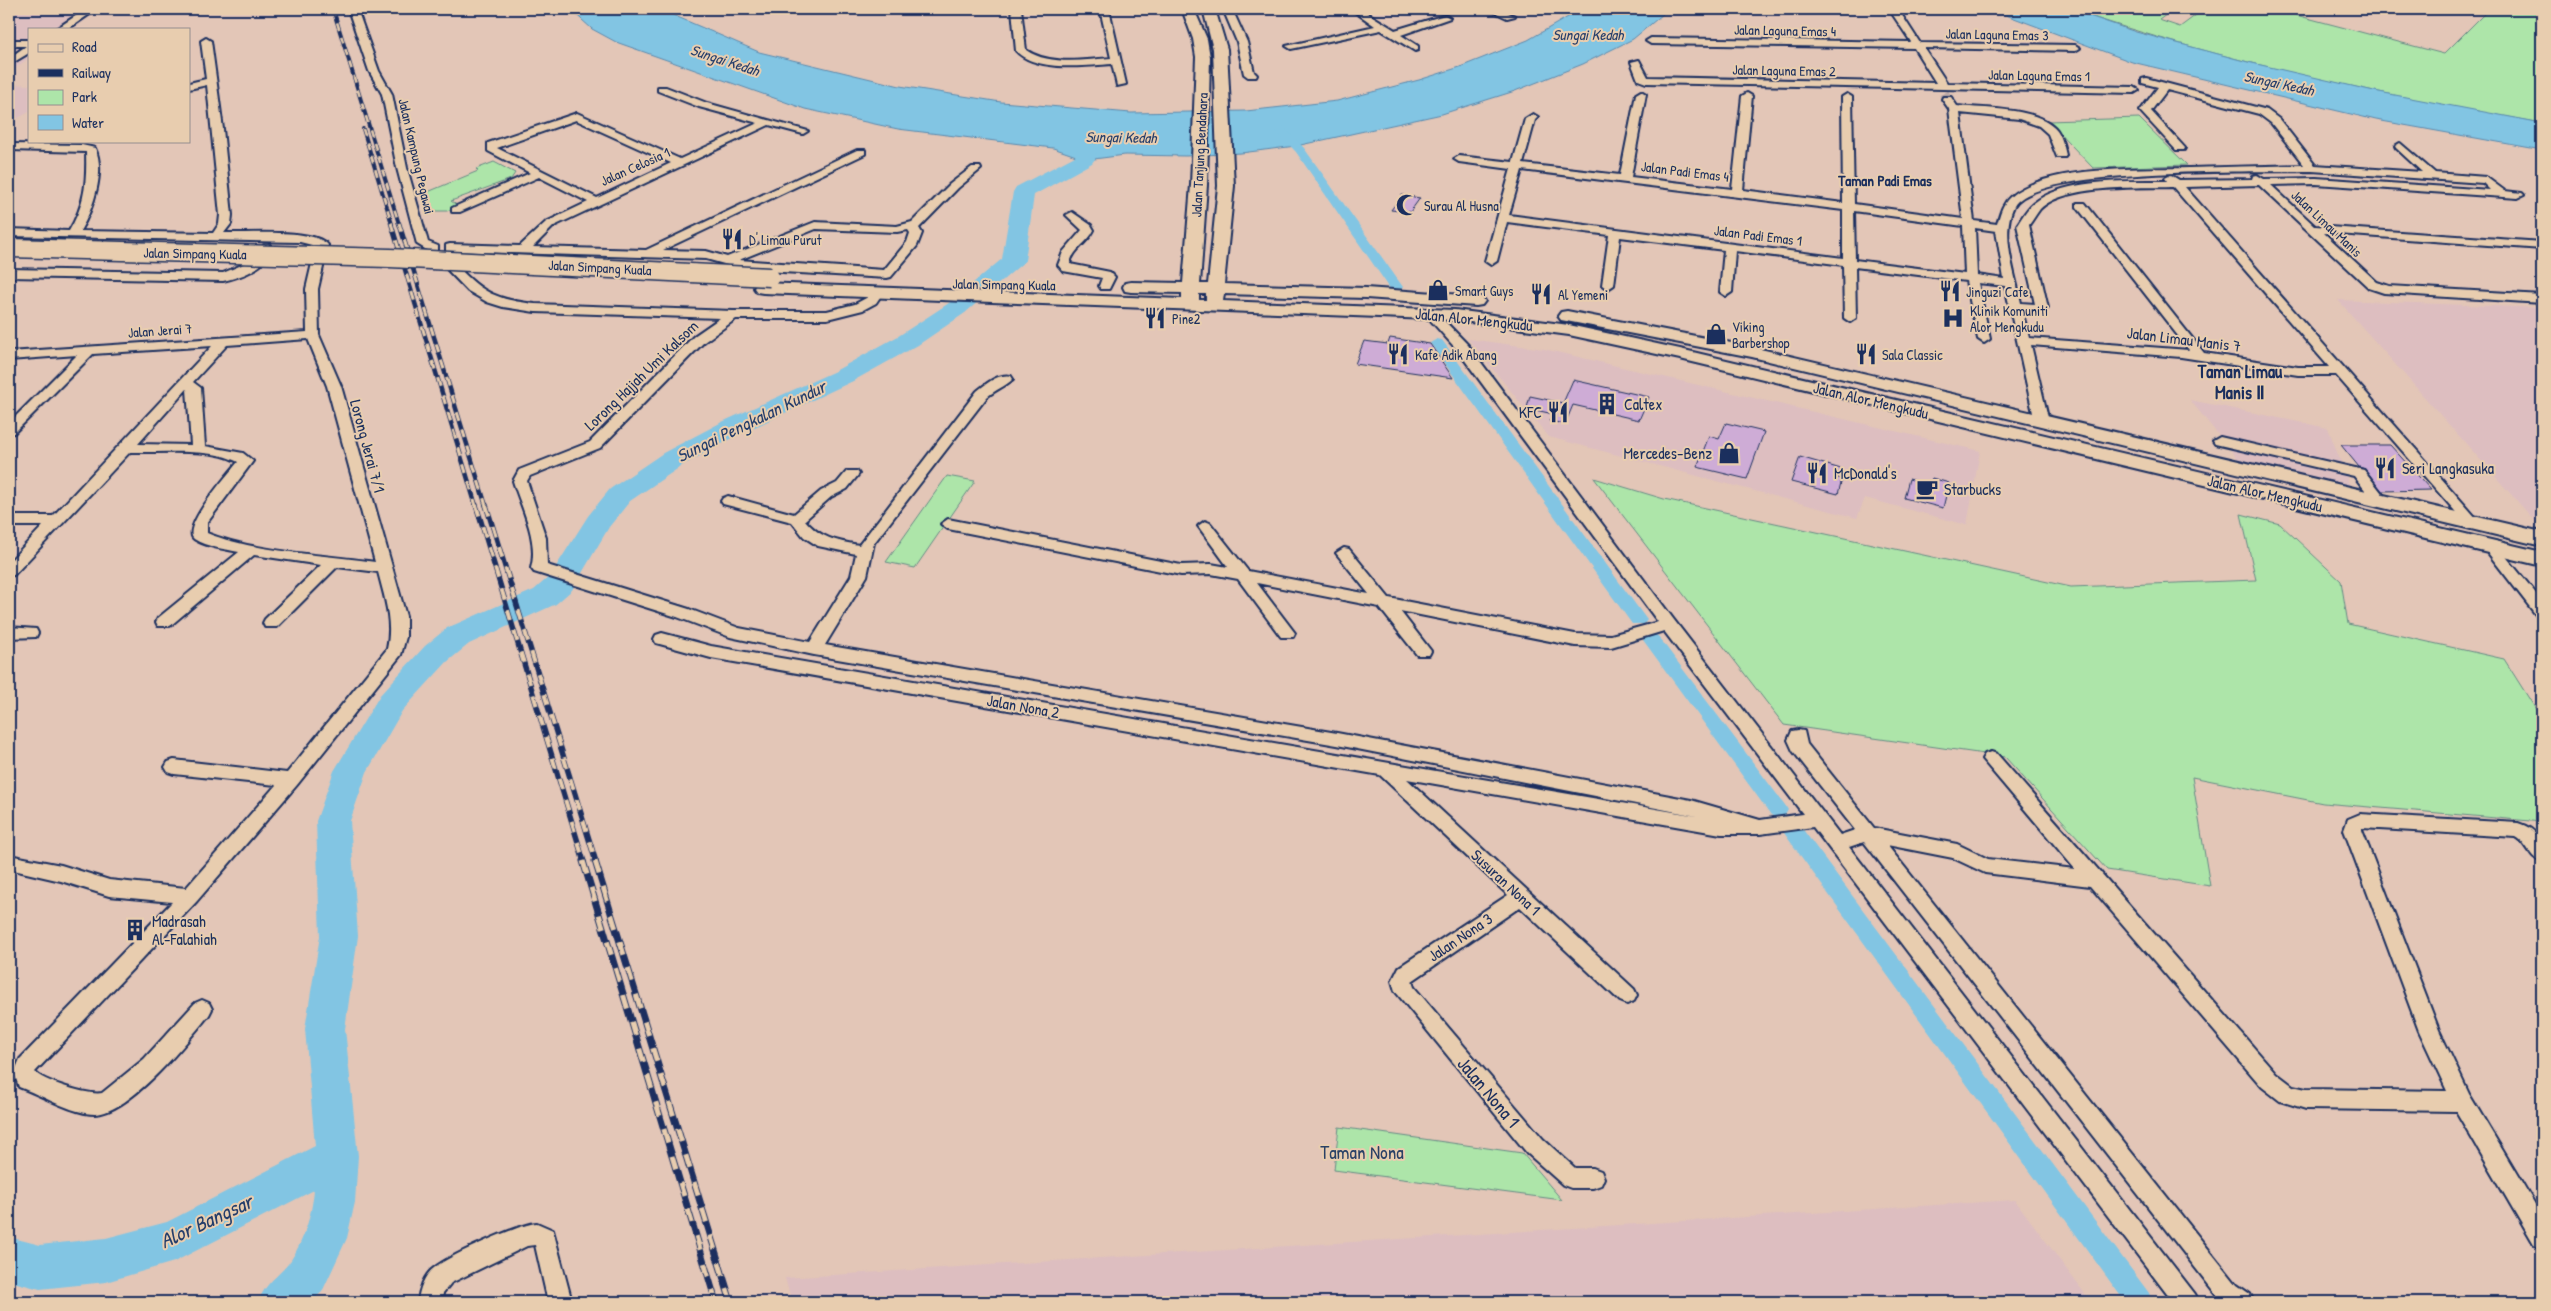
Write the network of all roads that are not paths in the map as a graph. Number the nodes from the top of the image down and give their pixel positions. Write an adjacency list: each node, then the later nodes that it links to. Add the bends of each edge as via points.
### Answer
1 (92, 9): 15 (street)
2 (352, 9): 86 (street, Jalan Kampung Pegawai, via 374,71 387,94 402,168 423,244)
3 (1016, 9): 29 (street, via 1024,55 1062,62)
4 (1105, 9): 29 (street)
5 (1188, 9): 92 (main road, Jalan Tanjung Bendahara, via 1202,48 1203,89)
6 (1213, 9): 93 (main road, Jalan Tanjung Bendahara, via 1222,76 1226,186)
7 (1226, 9): 32 (street, via 1242,42 1249,74)
8 (1355, 9): 16 (street)
9 (1493, 9): 13 (street)
10 (1894, 9): 25 (street)
11 (1933, 9): 12 (street)
12 (1967, 9)
13 (1510, 16)
14 (1445, 18): 19 (street)
15 (64, 28)
16 (1384, 28): 19 (street); 24 (street)
17 (9, 33): 18 (street)
18 (20, 33)
19 (1393, 34): 26 (street)
20 (206, 41): 33 (street)
21 (1651, 41): 25 (street, Jalan Laguna Emas 4)
22 (9, 43): 23 (street)
23 (28, 43)
24 (1291, 46)
25 (1919, 46): 27 (street, Jalan Laguna Emas 3); 41 (street)
26 (1415, 48)
27 (2075, 48)
28 (28, 49): 30 (street)
29 (1116, 60): 35 (street)
30 (9, 62)
31 (1636, 62): 41 (street, Jalan Laguna Emas 2, via 1642,78 1646,80)
32 (1252, 75)
33 (211, 81): 36 (street); 80 (street, via 226,215 225,224)
34 (2146, 81): 37 (street)
35 (1121, 84)
36 (190, 86)
37 (2164, 87): 48 (street, via 2145,111); 56 (street, via 2263,112 2275,121)
38 (662, 89): 45 (street)
39 (2134, 90): 41 (street, Jalan Laguna Emas 1)
40 (1641, 94): 61 (street)
41 (1949, 94): 51 (street, via 2043,123 2054,134); 73 (street)
42 (1747, 96): 64 (street)
43 (1847, 97): 69 (street)
44 (1533, 117): 54 (street)
45 (766, 123): 46 (street); 53 (street, Jalan Celosia 1)
46 (803, 131)
47 (2400, 146): 60 (street)
48 (2180, 148)
49 (11, 149): 79 (street, via 91,150 91,199 87,212)
50 (861, 152): 87 (street)
51 (2061, 155)
52 (1459, 158): 54 (street, Jalan Padi Emas 4)
53 (679, 163): 59 (street, via 577,116 492,145 492,150); 67 (street, Jalan Celosia 1)
54 (1517, 165): 61 (street, Jalan Padi Emas 4); 72 (street)
55 (2248, 168): 56 (street); 58 (street); 62 (street, Jalan Limau Manis)
56 (2312, 168): 60 (street)
57 (976, 169): 74 (street, via 940,199 924,219)
58 (2165, 170): 63 (street); 75 (street, via 2071,176 2038,185 2014,199)
59 (538, 174): 67 (street); 70 (street)
60 (2431, 175): 65 (street, via 2486,180)
61 (1625, 178): 64 (street, Jalan Padi Emas 4)
62 (2261, 182): 63 (street); 65 (street, via 2324,182); 76 (street, Jalan Limau Manis)
63 (2175, 183): 110 (street, via 2090,187 2052,197 2037,206 2023,225 2042,308); 121 (street)
64 (1737, 192): 69 (street, Jalan Padi Emas 4)
65 (2502, 194): 66 (street)
66 (2518, 195)
67 (594, 201): 85 (street, Jalan Celosia 1, via 550,224)
68 (2081, 205): 120 (street)
69 (1850, 207): 73 (street, Jalan Padi Emas 4); 91 (street)
70 (456, 210)
71 (1072, 214): 103 (street, via 1088,230 1068,254 1064,265 1106,275)
72 (1502, 218): 77 (street, Jalan Padi Emas 1); 90 (street)
73 (1969, 223): 75 (street, Jalan Padi Emas 4); 95 (street)
74 (912, 226): 89 (street, via 897,229 815,225); 97 (street, via 916,233 912,243)
75 (2000, 228): 98 (street)
76 (2312, 229): 82 (street); 101 (street, Jalan Limau Manis)
77 (1615, 232): 83 (street, Jalan Padi Emas 1); 100 (street)
78 (9, 233): 79 (street)
79 (72, 235): 80 (street)
80 (216, 237): 81 (street)
81 (267, 237): 94 (street, via 269,247 259,261 243,271 223,277); 114 (street, via 310,238 321,243 312,289)
82 (2542, 245)
83 (1730, 246): 91 (street, Jalan Padi Emas 1); 106 (street)
84 (9, 248): 96 (main road, Jalan Simpang Kuala, bridge, via 592,265)
85 (524, 249): 86 (street); 87 (street)
86 (442, 251): 112 (street, via 473,290 508,305)
87 (650, 252): 89 (street, via 706,255)
88 (9, 259): 96 (main road, Jalan Simpang Kuala)
89 (730, 260): 97 (street, via 755,267)
90 (1491, 261)
91 (1849, 262): 95 (street, Jalan Padi Emas 1); 113 (street)
92 (1193, 266): 103 (main road, via 1170,276); 107 (main road, Jalan Tanjung Bendahara)
93 (1216, 266): 105 (main road, via 1232,282); 108 (main road, Jalan Tanjung Bendahara)
94 (9, 273)
95 (1971, 277): 98 (street, Jalan Padi Emas 1); 115 (street)
96 (767, 282): 97 (main road, Jalan Simpang Kuala)
97 (885, 282): 104 (main road, Jalan Simpang Kuala); 112 (street, via 872,300 860,307 827,315)
98 (2010, 283): 110 (street)
99 (9, 284): 102 (street)
100 (1608, 285)
101 (2373, 285): 109 (street, via 2388,290)
102 (109, 286)
103 (1112, 286): 104 (main road, Jalan Simpang Kuala); 107 (main road, Jalan Simpang Kuala)
104 (1000, 290): 107 (main road, Jalan Simpang Kuala)
105 (1248, 290): 108 (main road, Jalan Alor Mengkudu); 124 (main road, Jalan Alor Mengkudu, via 1445,298 1608,322 1752,352)
106 (1726, 292)
107 (1190, 296): 108 (main road, Jalan Alor Mengkudu)
108 (1214, 297): 111 (main road, Jalan Alor Mengkudu)
109 (2542, 299)
110 (2015, 306): 117 (street)
111 (1431, 314): 131 (main road, Jalan Alor Mengkudu, via 1569,330); 156 (street, via 1463,348)
112 (734, 315): 161 (street, Lorong Hajjah Umi Kalsom, via 699,339 600,441 530,469 520,480 544,569 736,633)
113 (1850, 318)
114 (313, 335): 116 (street, Jalan Jerai 7); 149 (street, Lorong Jerai 7/1, via 334,386)
115 (1984, 339)
116 (223, 341): 118 (street, Jalan Jerai 7); 123 (street)
117 (2023, 341): 120 (street, Jalan Limau Manis 7); 124 (street)
118 (90, 350): 119 (street, Jalan Jerai 7); 125 (street)
119 (9, 356)
120 (2200, 356): 121 (street, Jalan Limau Manis 7, via 2272,368)
121 (2340, 371): 139 (street)
122 (1006, 379): 145 (street, via 982,394)
123 (186, 383): 129 (street); 130 (street, via 194,388 198,445)
124 (2042, 422): 126 (main road, Jalan Alor Mengkudu)
125 (9, 430)
126 (2084, 431): 131 (main road, via 2072,433 2070,438); 132 (main road, Jalan Alor Mengkudu)
127 (2220, 441): 128 (street)
128 (2236, 445): 132 (street); 135 (street, via 2359,473)
129 (126, 448): 130 (street); 138 (street)
130 (195, 449): 144 (street, via 238,455 246,461 200,522 199,535 218,543)
131 (2090, 451): 143 (main road, Jalan Alor Mengkudu)
132 (2239, 468): 135 (main road, Jalan Alor Mengkudu)
133 (852, 474): 136 (street, via 842,486 826,494)
134 (728, 501): 136 (street)
135 (2381, 501): 139 (main road, Jalan Alor Mengkudu)
136 (797, 519): 145 (street, via 816,540)
137 (9, 521): 138 (street)
138 (56, 521): 150 (street)
139 (2473, 523): 142 (main road, Jalan Alor Mengkudu)
140 (948, 524): 151 (street, via 1181,570 1212,569)
141 (1205, 526): 151 (street)
142 (2542, 539)
143 (2490, 546): 147 (main road, Jalan Alor Mengkudu); 153 (street)
144 (252, 550): 148 (street); 154 (street)
145 (864, 550): 161 (street, via 859,576)
146 (1344, 553): 152 (street)
147 (2542, 559)
148 (334, 561): 149 (street); 155 (street)
149 (384, 568): 167 (street, via 398,616 395,650)
150 (9, 571)
151 (1242, 575): 152 (street); 159 (street)
152 (1386, 604): 156 (street, via 1593,642 1611,641); 162 (street)
153 (2542, 612)
154 (164, 622)
155 (271, 624)
156 (1668, 624): 168 (street)
157 (9, 632): 158 (street)
158 (30, 634)
159 (1287, 634)
160 (662, 639): 166 (street, Jalan Nona 2, via 711,652)
161 (814, 648): 169 (street, via 1338,739 1690,806)
162 (1423, 651)
163 (1798, 736): 170 (street, via 1799,746)
164 (1991, 759): 174 (street)
165 (174, 767): 167 (street)
166 (1385, 769): 169 (street, Jalan Nona 2, via 1721,827); 176 (street, Susuran Nona 1)
167 (291, 780): 175 (street)
168 (1816, 819): 169 (street, Jalan Nona 2); 171 (street)
169 (1760, 827)
170 (1868, 834): 171 (street); 174 (street, via 1958,851 1985,866); 186 (street, via 2230,1293)
171 (1836, 843): 185 (street)
172 (2542, 855): 180 (street, via 2529,836 2518,830 2360,821 2354,824 2353,830 2429,1031)
173 (9, 862): 175 (street, via 61,872 109,888)
174 (2094, 879): 180 (street, via 2269,1080 2287,1094 2306,1100)
175 (190, 896): 179 (street, via 27,1066 26,1080 96,1105 112,1100 151,1066)
176 (1521, 896): 177 (street, Jalan Nona 3, via 1406,973); 178 (street, Susuran Nona 1)
177 (1402, 981): 181 (street, Jalan Nona 1, via 1405,992 1535,1146 1571,1178)
178 (1626, 995)
179 (202, 1010)
180 (2462, 1101): 182 (street)
181 (1593, 1178)
182 (2542, 1237)
183 (430, 1302): 184 (street, via 435,1283 443,1275 525,1235 538,1234 545,1238)
184 (560, 1302)
185 (2187, 1302)
186 (2242, 1302)

